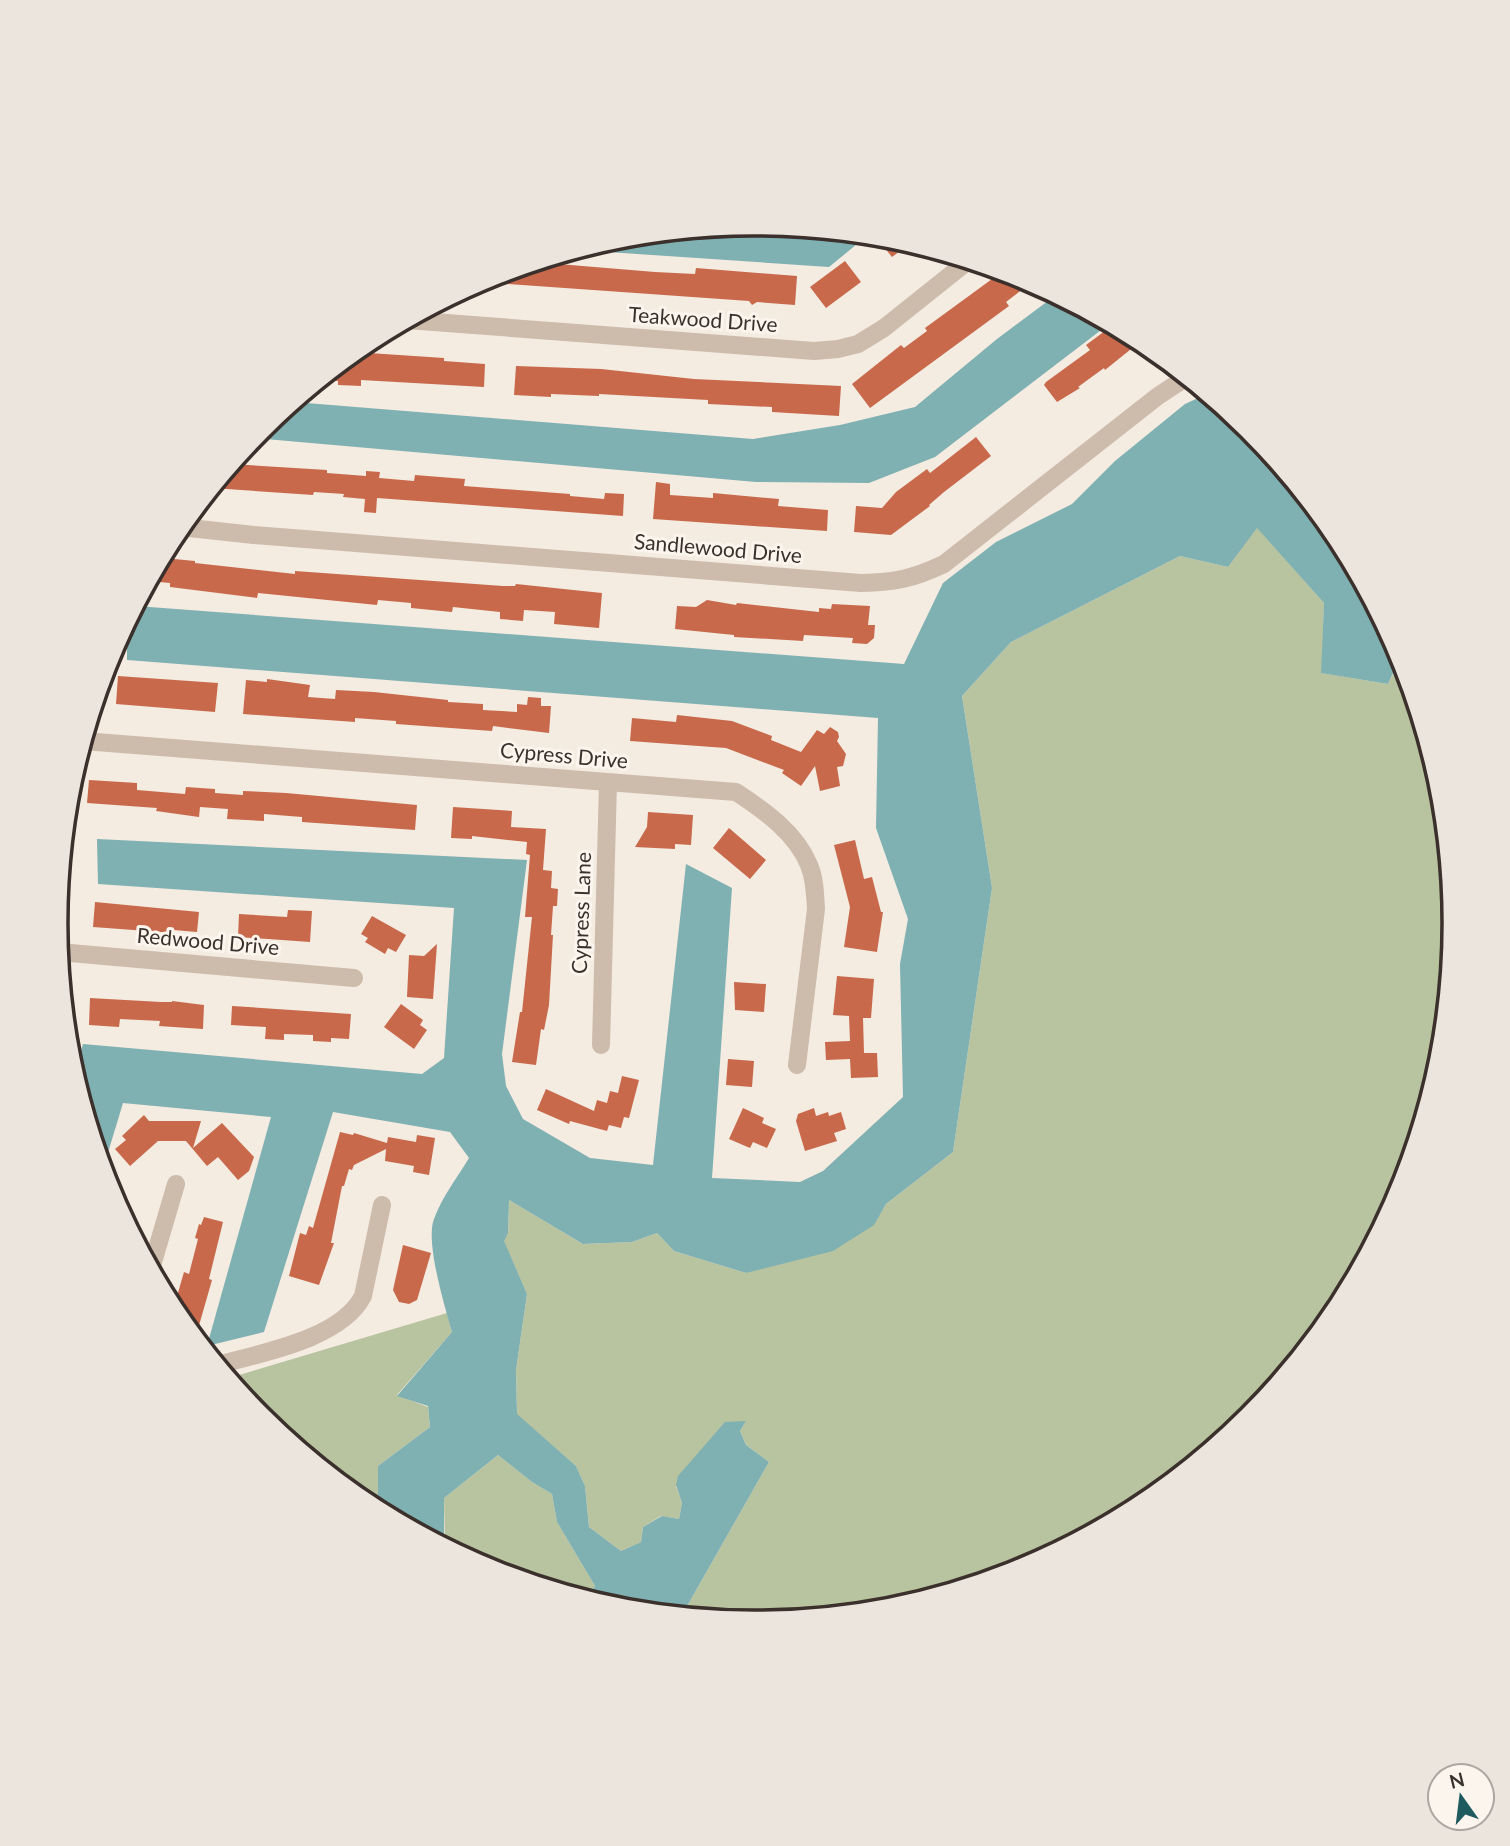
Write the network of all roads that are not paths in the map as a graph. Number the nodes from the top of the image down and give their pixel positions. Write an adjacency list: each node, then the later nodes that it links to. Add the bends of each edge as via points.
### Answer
1 (959, 268): 2 (street, Teakwood Drive, via 884,328 858,344 838,349 814,351)
2 (424, 321)
3 (1179, 383): 4 (street, Sandlewood Drive, via 944,564 894,582 820,580)
4 (193, 529)
5 (93, 742): 6 (street, Cypress Drive)
6 (608, 783): 9 (street, Cypress Lane); 10 (street, Cypress Drive, via 736,792 769,815 799,847 810,866 816,909)
7 (69, 953): 8 (street, Redwood Drive)
8 (354, 978)
9 (601, 1045)
10 (797, 1065)
11 (176, 1184): 13 (street)
12 (382, 1205): 14 (street, via 356,1310 306,1338)
13 (155, 1256)
14 (227, 1362)

